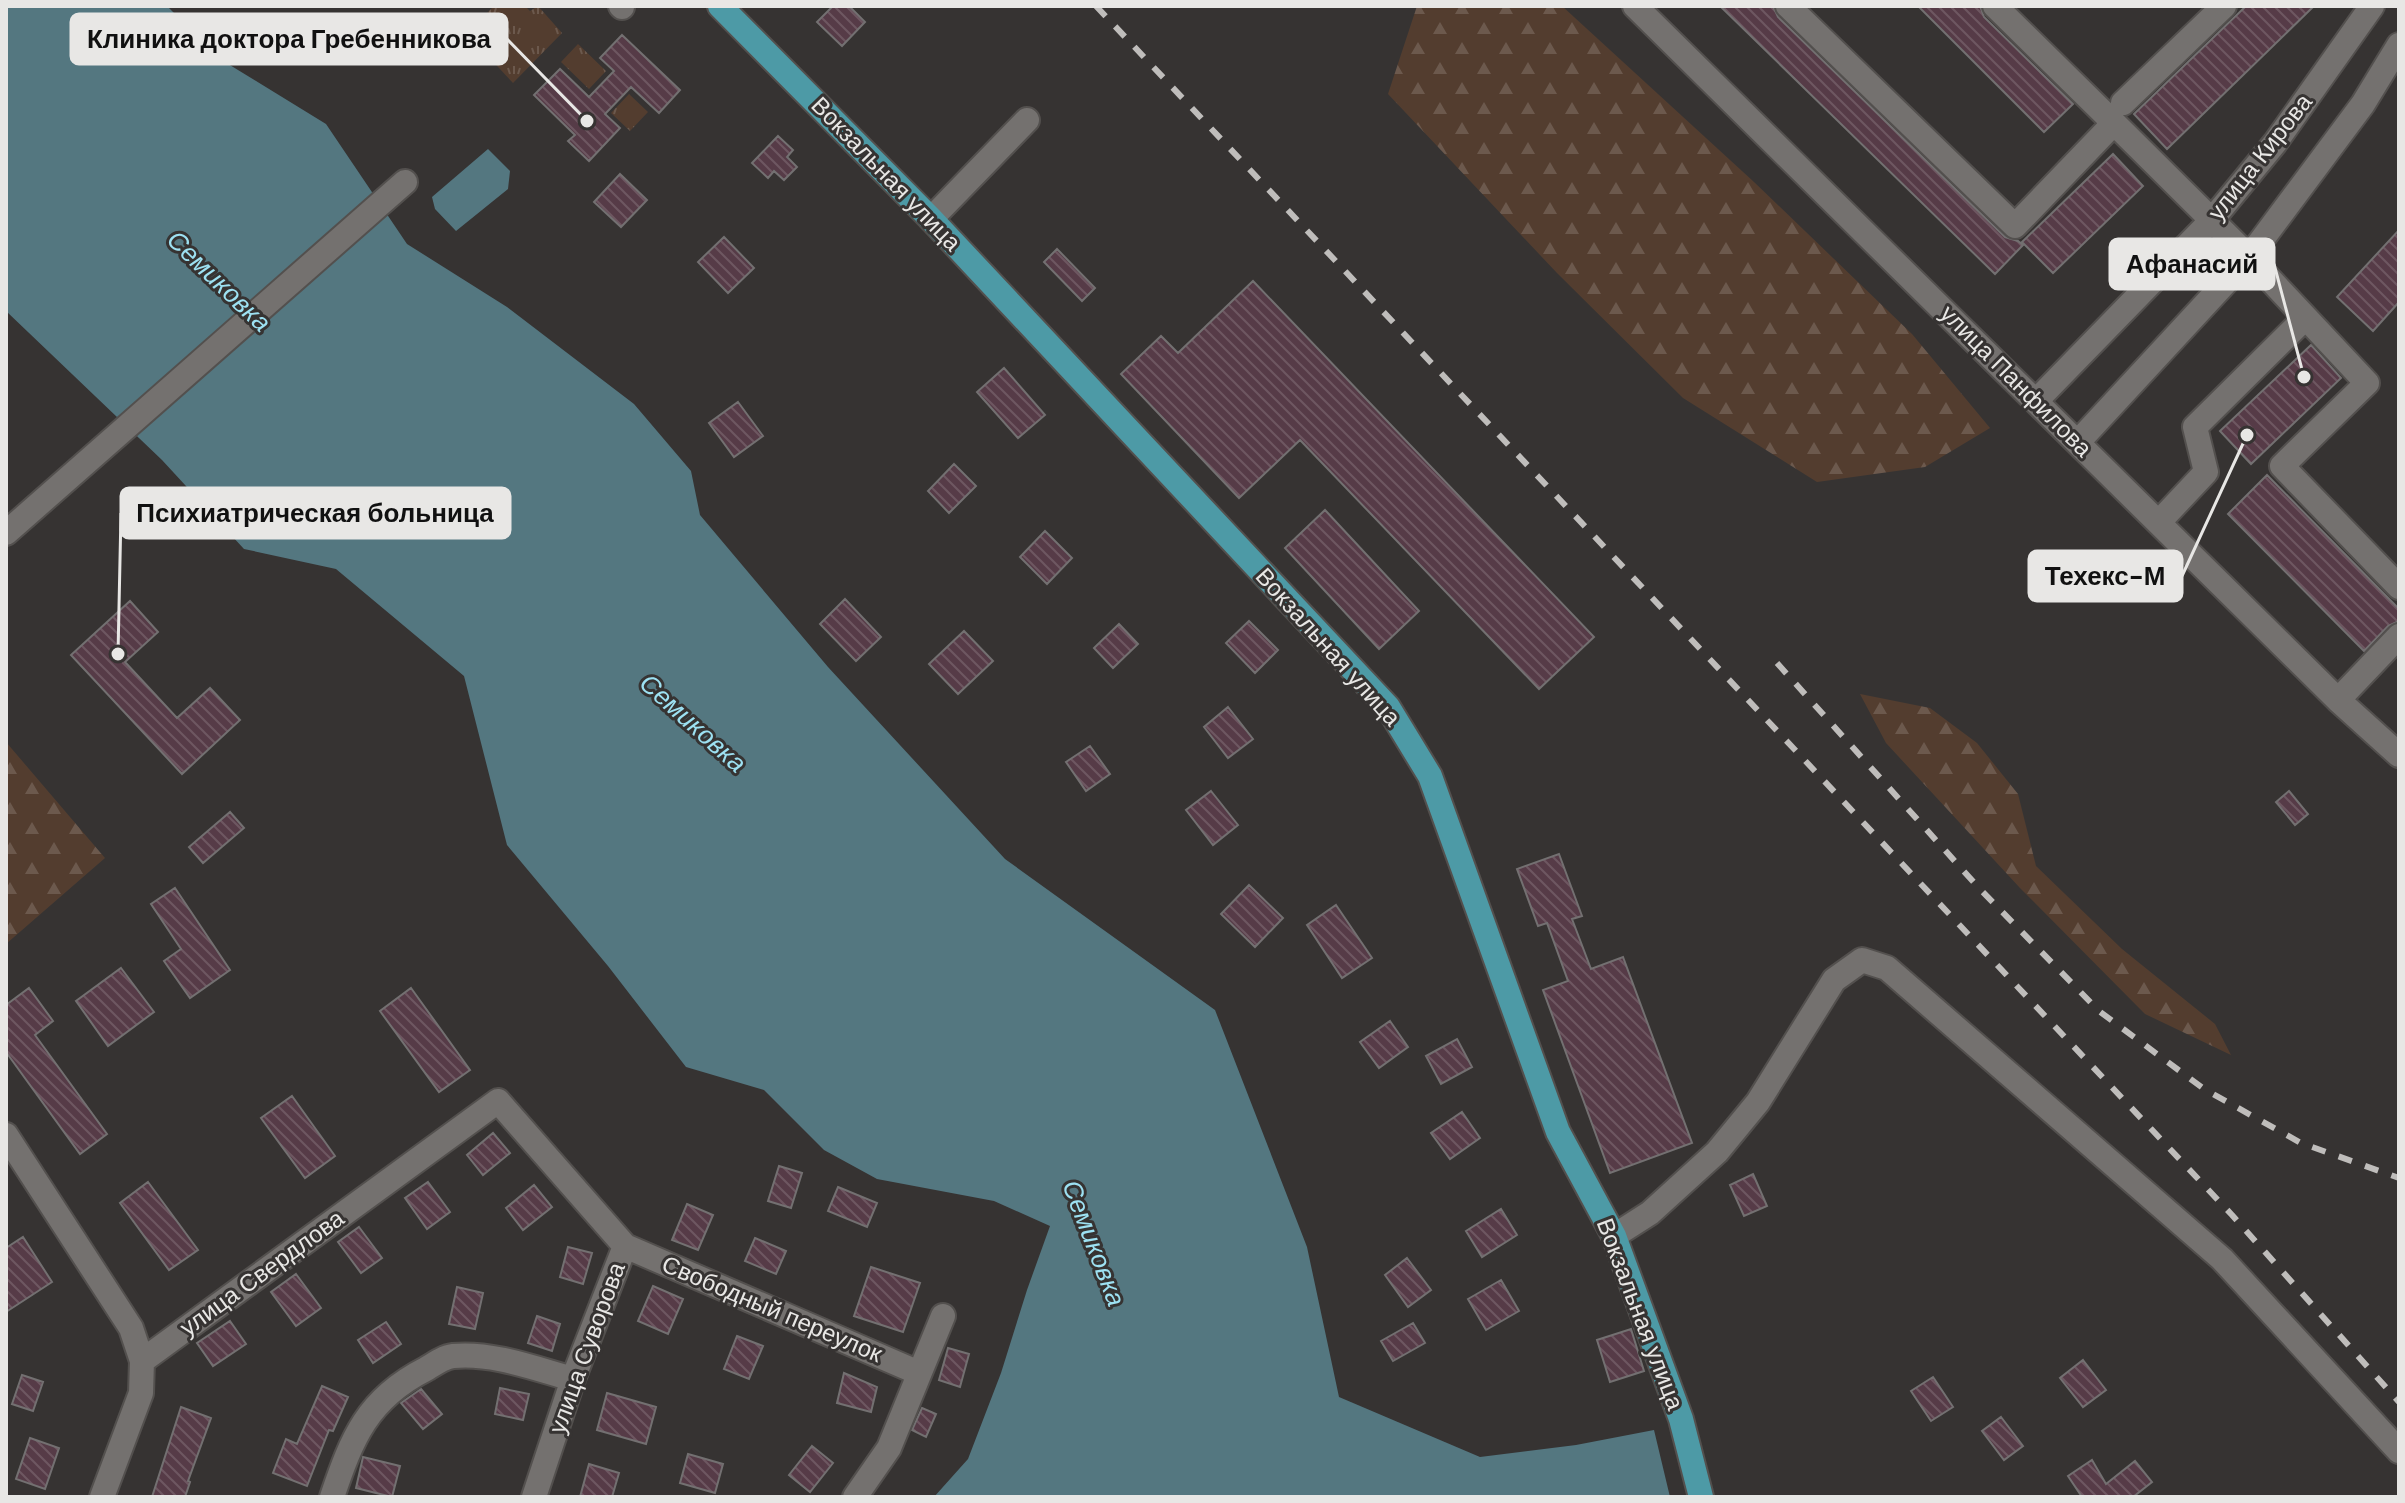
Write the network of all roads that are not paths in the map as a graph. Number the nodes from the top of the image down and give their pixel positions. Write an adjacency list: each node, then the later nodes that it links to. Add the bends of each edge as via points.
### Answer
1 (720, 6): 11 (main road, Вокзальная улица)
2 (1788, 6): 8 (street, via 2015,226)
3 (1995, 6): 8 (street)
4 (2224, 6): 8 (street)
5 (2372, 6): 12 (street, улица Кирова, via 2275,143)
6 (1645, 9): 15 (street, улица Панфилова)
7 (2399, 45): 13 (street, улица Кирова, via 2363,104)
8 (2118, 113): 12 (street)
9 (1027, 120): 11 (street)
10 (405, 182): 18 (street)
11 (931, 219): 25 (main road, Вокзальная улица, via 1388,707 1430,776 1558,1132)
12 (2211, 221): 13 (street); 15 (street, улица Кирова)
13 (2249, 257): 14 (street); 16 (street, улица Кирова)
14 (2305, 318): 17 (street, via 2195,427 2206,472); 19 (street, via 2367,383 2282,466)
15 (2036, 401): 16 (street, улица Панфилова)
16 (2078, 442): 17 (street, улица Панфилова)
17 (2159, 522): 21 (street, улица Панфилова)
18 (6, 533)
19 (2399, 587)
20 (2399, 636): 21 (street)
21 (2338, 700): 22 (street, улица Панфилова)
22 (2399, 755)
23 (498, 1101): 26 (street, улица Суворова); 28 (street, улица Свердлова)
24 (6, 1135): 28 (street, via 131,1328)
25 (1614, 1236): 31 (street, via 1650,1213 1717,1152 1758,1102 1834,980 1862,960 1887,968 2222,1259); 32 (main road, Вокзальная улица, via 1681,1419)
26 (625, 1246): 29 (street, Свободный переулок); 30 (street, улица Суворова)
27 (943, 1316): 29 (street)
28 (142, 1361): 33 (street, via 141,1393)
29 (919, 1373): 36 (street, via 889,1448)
30 (573, 1379): 34 (street, via 490,1358 451,1356 412,1376 376,1404 350,1445); 35 (street, улица Суворова)
31 (2399, 1451)
32 (1701, 1494)
33 (102, 1497)
34 (332, 1497)
35 (534, 1497)
36 (855, 1497)

